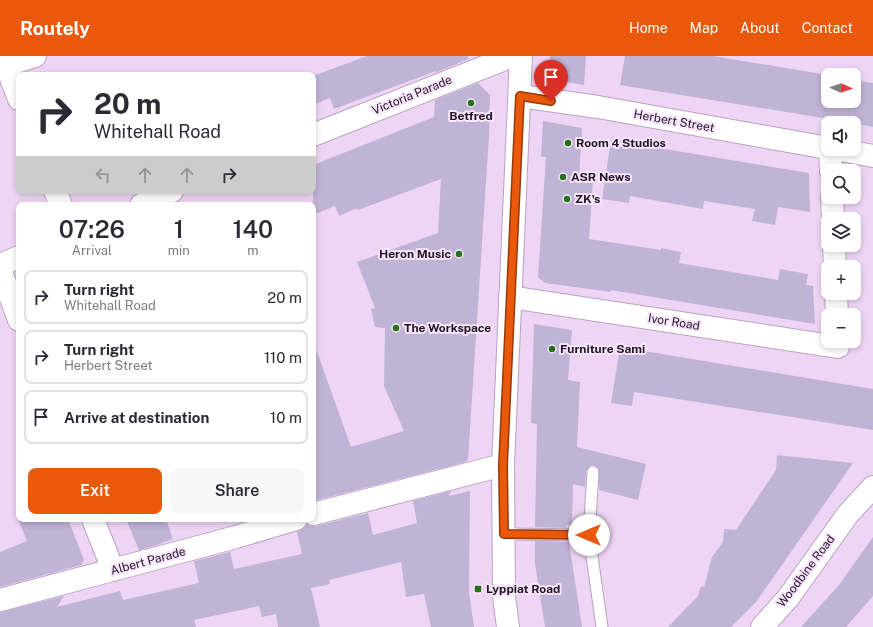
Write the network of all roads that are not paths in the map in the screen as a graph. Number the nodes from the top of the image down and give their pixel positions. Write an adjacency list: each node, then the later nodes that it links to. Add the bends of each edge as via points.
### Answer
1 (35, 56): 4 (street, via 6,66)
2 (512, 56): 6 (street, Victoria Parade)
3 (521, 56): 5 (street)
4 (16, 91)
5 (520, 96): 7 (street, Herbert Street, via 598,107); 15 (street)
6 (316, 134)
7 (821, 147)
8 (861, 154): 9 (street)
9 (873, 156)
10 (165, 194): 11 (street)
11 (148, 202)
12 (16, 258): 13 (street)
13 (0, 265)
14 (0, 269): 16 (street)
15 (510, 297): 17 (street, Ivor Road); 18 (street)
16 (16, 312)
17 (821, 342)
18 (503, 465): 21 (street); 24 (street)
19 (593, 472): 25 (lane)
20 (873, 487): 30 (street, Woodbine Road, via 848,514 788,598)
21 (316, 513)
22 (95, 522): 26 (street)
23 (285, 522): 26 (street, Albert Parade)
24 (504, 534): 25 (lane); 28 (street, via 504,596)
25 (589, 535): 29 (lane)
26 (113, 570): 27 (street, Albert Parade)
27 (0, 600)
28 (508, 627)
29 (602, 627)
30 (762, 627)

